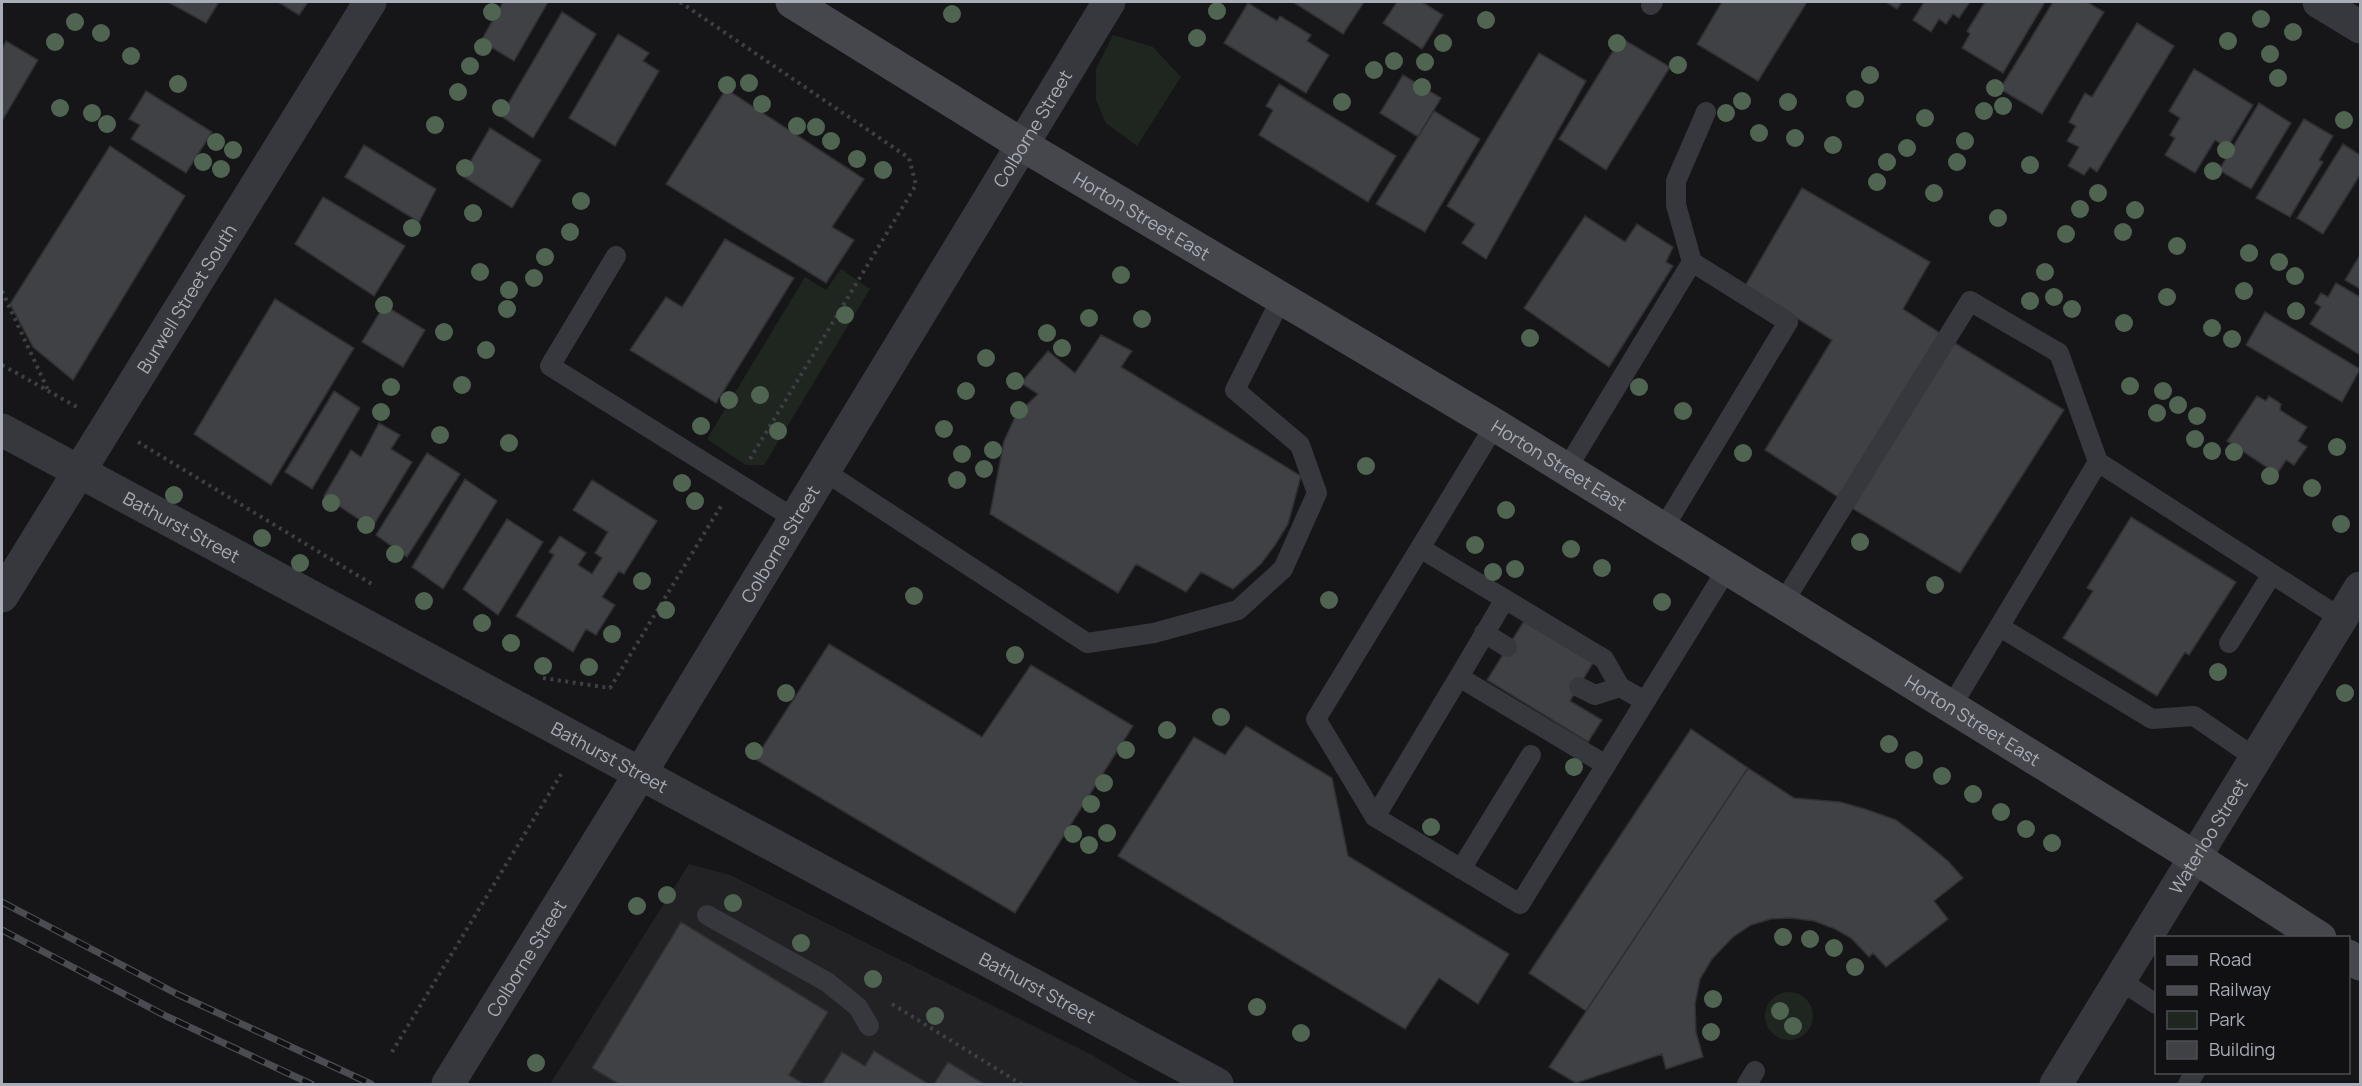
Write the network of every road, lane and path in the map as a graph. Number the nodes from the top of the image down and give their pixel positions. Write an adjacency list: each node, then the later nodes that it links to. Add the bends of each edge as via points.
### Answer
1 (370, 2): 14 (street, Burwell Street South)
2 (792, 2): 7 (main road, Horton Street East)
3 (1109, 2): 7 (street, Colborne Street)
4 (2319, 2): 5 (street)
5 (2361, 27)
6 (1706, 112): 9 (lane, via 1677,181 1676,205)
7 (1021, 144): 11 (main road, Horton Street East); 20 (street, Colborne Street)
8 (616, 256): 21 (lane, via 550,366)
9 (1692, 262): 18 (lane); 22 (lane, via 1788,322)
10 (2, 291): 13 (path)
11 (1281, 298): 15 (main road, Horton Street East); 20 (lane, via 1235,390 1300,445 1317,493 1283,569 1238,610 1154,633 1087,642)
12 (2, 365): 13 (path)
13 (48, 391): 14 (path)
14 (107, 423): 19 (street, Burwell Street South)
15 (1495, 425): 18 (main road, Horton Street East); 23 (lane)
16 (2, 430): 19 (street, Bathurst Street)
17 (2098, 462): 25 (lane); 29 (lane, via 2059,353 1970,301); 31 (lane)
18 (1566, 470): 22 (main road, Horton Street East)
19 (77, 471): 27 (street, Burwell Street South); 40 (street, Bathurst Street)
20 (824, 471): 21 (street, Colborne Street)
21 (795, 519): 44 (street, Colborne Street)
22 (1663, 529): 24 (main road, Horton Street East)
23 (1420, 548): 28 (lane); 45 (lane, via 1316,719)
24 (1727, 569): 29 (main road, Horton Street East); 38 (lane)
25 (2272, 574): 30 (lane); 33 (lane)
26 (2361, 588): 30 (street, Waterloo Street)
27 (2, 596)
28 (1505, 599): 32 (lane); 37 (lane, via 1604,659)
29 (1783, 603): 39 (main road, Horton Street East)
30 (2342, 619): 42 (street, Waterloo Street)
31 (2000, 627): 39 (lane); 42 (lane, via 2152,719 2194,716)
32 (1484, 633): 34 (lane); 35 (lane)
33 (2229, 643)
34 (1508, 647)
35 (1459, 677): 43 (lane); 45 (lane)
36 (1579, 687): 37 (lane, via 1595,695)
37 (1620, 687): 38 (lane)
38 (1645, 701): 43 (lane)
39 (1951, 707): 46 (main road, Horton Street East)
40 (581, 742): 44 (street, Bathurst Street); 54 (path)
41 (1532, 755): 47 (lane)
42 (2257, 759): 46 (street, Waterloo Street)
43 (1606, 765): 47 (lane, via 1520,904)
44 (640, 774): 55 (street, Colborne Street); 57 (street, Bathurst Street)
45 (1375, 817): 47 (lane)
46 (2196, 858): 49 (main road, Horton Street East); 50 (street, Waterloo Street)
47 (1461, 869)
48 (707, 915): 53 (lane, via 827,982 858,1007)
49 (2317, 936)
50 (2121, 981): 52 (lane); 58 (street, Waterloo Street)
51 (884, 999): 56 (path)
52 (2155, 1003)
53 (869, 1026)
54 (392, 1053)
55 (448, 1084)
56 (1021, 1084)
57 (1217, 1084)
58 (2056, 1084)

